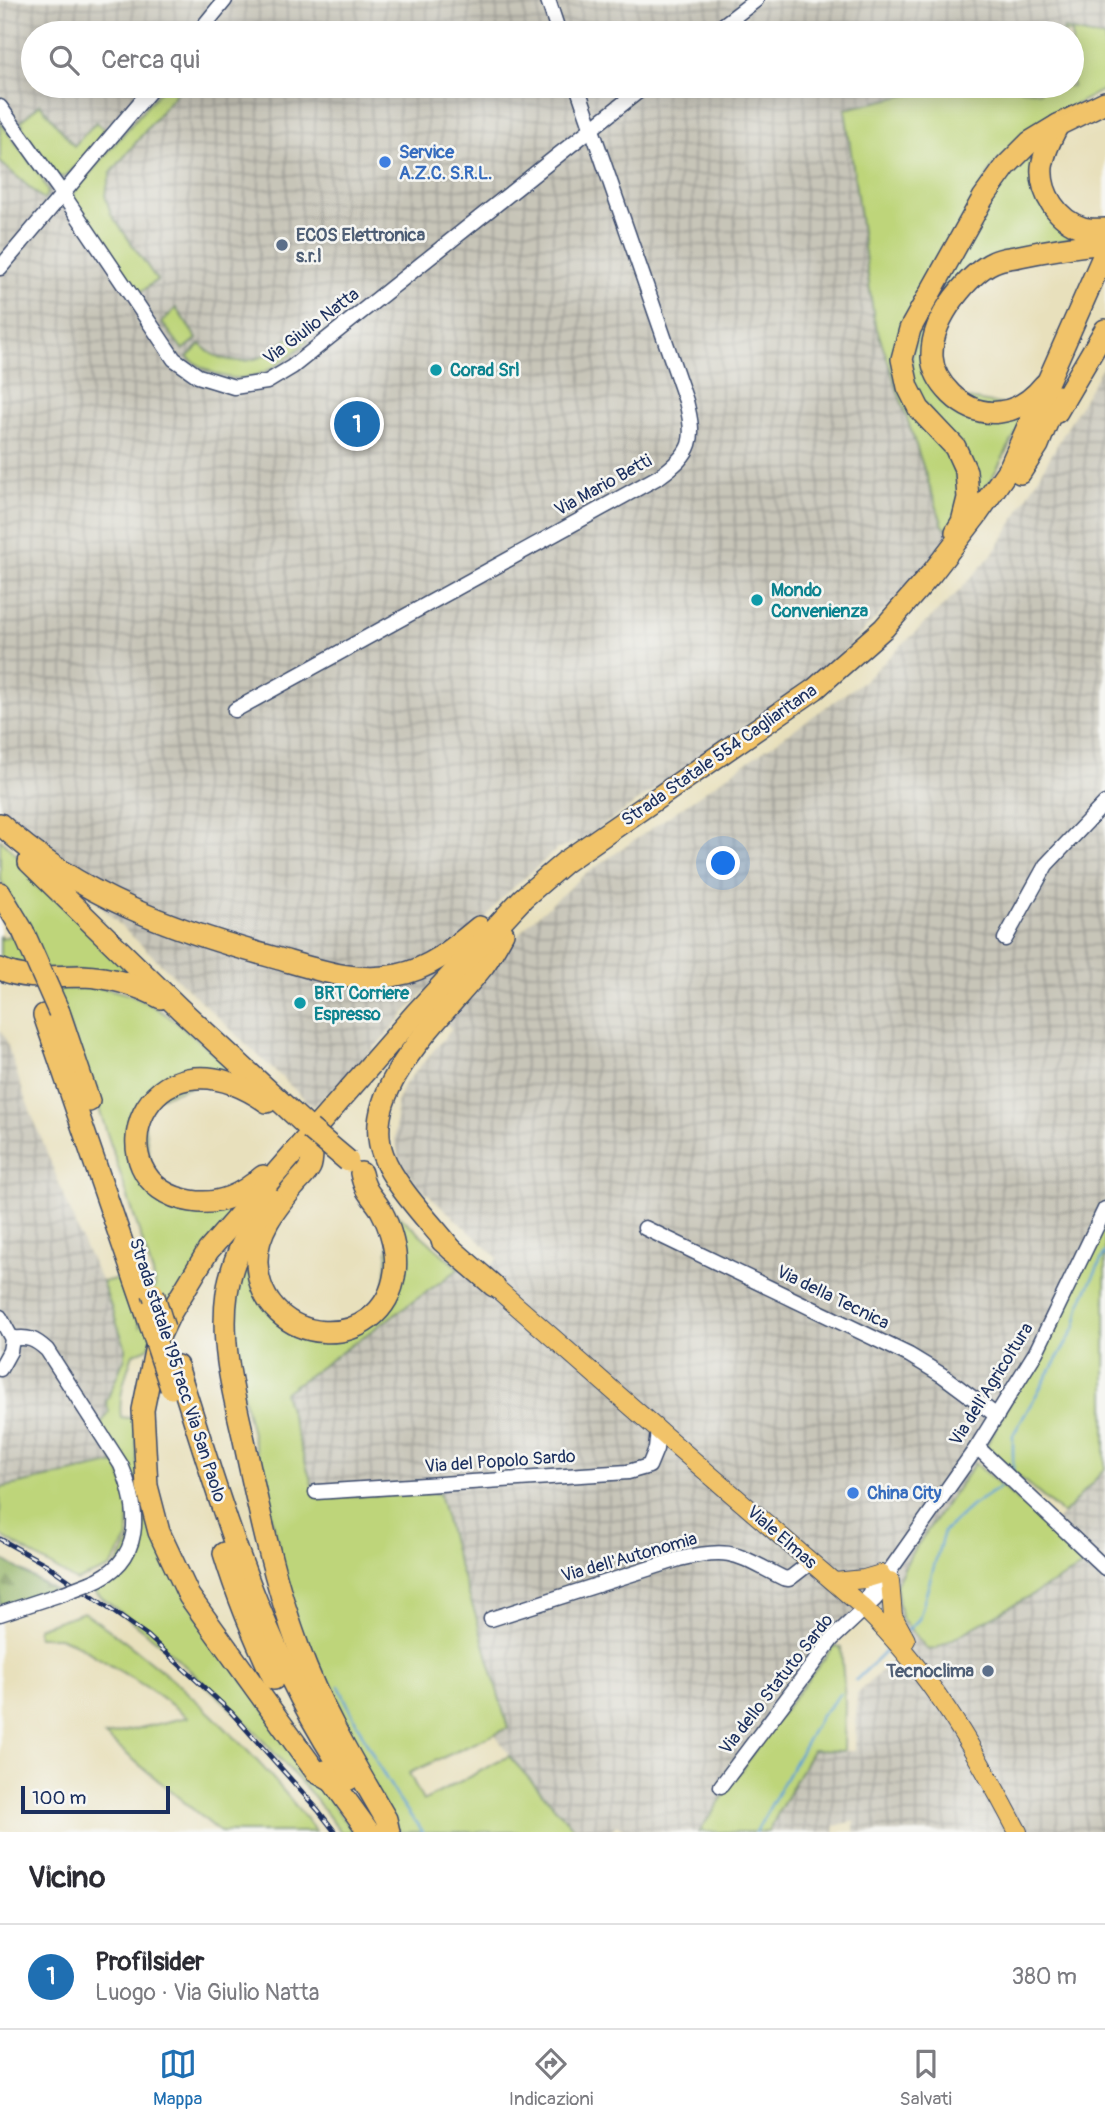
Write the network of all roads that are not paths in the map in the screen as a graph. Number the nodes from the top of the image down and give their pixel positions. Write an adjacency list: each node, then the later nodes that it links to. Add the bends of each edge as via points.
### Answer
1 (225, 0): 4 (street)
2 (548, 0): 5 (street)
3 (756, 0): 6 (street)
4 (208, 21)
5 (555, 21)
6 (729, 21)
7 (144, 98): 14 (street)
8 (581, 98): 13 (street, Via Mario Betti)
9 (630, 98): 13 (street, Via Giulio Natta)
10 (1105, 102): 12 (highway)
11 (0, 107): 14 (street, Via Giulio Natta)
12 (1058, 125): 15 (highway, via 1044,158 1043,186 1051,204 1066,220 1084,229); 23 (highway, via 1030,142 983,198 910,329 902,359 908,387 919,409 955,447 966,471 968,498 962,522)
13 (592, 128): 14 (street, Via Giulio Natta, via 292,367 267,382 234,387 198,376 174,359); 24 (street, Via Mario Betti, via 687,401 692,426 681,461)
14 (62, 193): 18 (street)
15 (1105, 229)
16 (1105, 243): 21 (highway, via 994,262 963,286 943,312 932,356 941,384 959,402 989,413 1010,410 1025,404)
17 (1105, 252): 19 (highway, Strada Statale 554 Cagliaritana)
18 (0, 268)
19 (1100, 281): 21 (highway, Strada Statale 554 Cagliaritana); 22 (highway, Strada Statale 554 Cagliaritana)
20 (1105, 330): 22 (highway)
21 (1054, 372): 23 (highway, Strada Statale 554 Cagliaritana, via 1010,467)
22 (1038, 444): 31 (highway, Strada Statale 554 Cagliaritana, via 991,519 933,594 856,671 561,878)
23 (932, 573): 28 (highway, Strada Statale 554 Cagliaritana, via 884,628 815,689)
24 (235, 710)
25 (1105, 803): 32 (street, via 1046,865)
26 (0, 824): 28 (highway, via 54,866 156,921 320,971 373,978 421,968 449,952 533,877)
27 (0, 833): 34 (highway)
28 (565, 862): 39 (highway, Strada Statale 554 Cagliaritana, via 487,933)
29 (0, 893): 30 (highway, Strada statale 195 racc Via San Paolo)
30 (11, 929): 46 (highway, Strada statale 195 racc Via San Paolo, via 51,1013)
31 (503, 933): 38 (highway, Strada Statale 554 Cagliaritana); 44 (highway, via 485,964 442,1012 396,1075 379,1119 378,1137 392,1175)
32 (1005, 939)
33 (0, 970): 35 (highway, via 36,978 121,980)
34 (154, 982): 35 (highway); 36 (highway, via 166,983 246,1053 262,1069)
35 (180, 1009): 36 (highway)
36 (265, 1087): 37 (highway)
37 (284, 1110): 39 (highway, via 230,1081 185,1078 148,1104 138,1124 136,1147 156,1185 177,1199 200,1203 244,1192 277,1162); 40 (highway, bridge)
38 (312, 1151): 40 (highway, via 310,1166 269,1218 257,1263 272,1306 289,1322 313,1332 342,1332 363,1323 390,1293 396,1271 381,1210); 41 (highway, Strada Statale 554 Cagliaritana)
39 (291, 1159): 41 (highway, Strada Statale 554 Cagliaritana)
40 (354, 1167): 44 (highway)
41 (258, 1205): 62 (highway, via 208,1251 157,1341 143,1410 147,1486 159,1532 188,1596 316,1772); 65 (highway, via 226,1295 228,1368 266,1546 299,1649 342,1742 386,1819)
42 (1105, 1209): 50 (street, Via dell'Agricoltura, via 1036,1352)
43 (645, 1228): 50 (street, Via della Tecnica, via 909,1355)
44 (452, 1250): 45 (highway)
45 (494, 1286): 51 (main road, Viale Elmas)
46 (149, 1302): 62 (highway, Strada statale 195 racc Via San Paolo, bridge, via 233,1584 299,1727); 65 (highway, Strada statale 195 racc Via San Paolo, bridge, via 177,1366 246,1574 282,1664 321,1739)
47 (0, 1317): 48 (street)
48 (12, 1339): 49 (street); 59 (street, bridge, via 35,1339 47,1350 121,1465 134,1515 133,1538 116,1569 90,1583)
49 (0, 1369)
50 (997, 1416): 52 (street, Via dell'Agricoltura)
51 (657, 1430): 53 (street, Via del Popolo Sardo, via 649,1466 628,1472); 54 (main road, Viale Elmas)
52 (976, 1447): 55 (street); 56 (street, Via dell'Agricoltura)
53 (316, 1492)
54 (811, 1562): 57 (main road, Viale Elmas); 60 (street, Via dell'Autonomia, via 793,1577 783,1578 741,1555 704,1553)
55 (1105, 1568)
56 (888, 1574): 57 (main road); 58 (street, Via dell'Agricoltura, via 875,1599); 61 (main road, via 893,1616)
57 (835, 1582): 58 (main road, Viale Elmas)
58 (864, 1608): 61 (main road, Viale Elmas); 63 (street, Via dello Statuto Sardo, via 832,1639)
59 (0, 1614)
60 (491, 1619)
61 (917, 1665): 66 (main road, Viale Elmas, via 975,1753)
62 (332, 1781): 64 (highway, Strada statale 195 racc Via San Paolo)
63 (721, 1786)
64 (369, 1832)
65 (388, 1832)
66 (1018, 1832)

